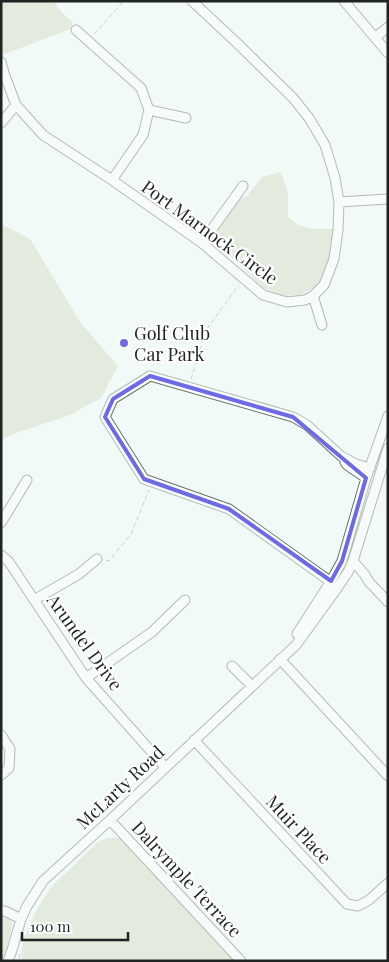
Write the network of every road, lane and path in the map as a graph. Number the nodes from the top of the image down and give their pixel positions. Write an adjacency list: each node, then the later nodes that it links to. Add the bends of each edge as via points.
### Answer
1 (124, 1): 7 (path)
2 (192, 1): 17 (street, via 286,91 309,118 325,145)
3 (344, 1): 6 (street)
4 (388, 27): 6 (street)
5 (76, 30): 7 (street)
6 (376, 37): 8 (street)
7 (88, 41): 11 (street, via 141,88)
8 (388, 53)
9 (1, 62): 10 (street, Port Marnock Circle)
10 (16, 104): 13 (street); 14 (street, Port Marnock Circle, via 43,135)
11 (149, 110): 12 (street); 14 (street, via 143,135)
12 (186, 118)
13 (1, 123)
14 (112, 180): 18 (street, Port Marnock Circle)
15 (243, 186): 18 (street)
16 (388, 199): 17 (street)
17 (339, 202): 20 (street, via 334,259 324,284)
18 (202, 243): 19 (street, Port Marnock Circle)
19 (243, 279): 20 (street, Port Marnock Circle, via 263,295 287,302); 22 (path, via 206,330)
20 (313, 296): 21 (street)
21 (322, 325)
22 (189, 387): 26 (street, via 293,417 307,425 347,465); 29 (street, via 150,376 113,400 105,417 144,479)
23 (388, 416): 24 (street, McLarty Road)
24 (375, 452): 25 (street); 26 (street, McLarty Road)
25 (387, 453): 27 (street, McLarty Road)
26 (368, 473): 27 (street); 33 (street, McLarty Road)
27 (379, 477): 33 (street, McLarty Road)
28 (27, 480): 30 (street)
29 (152, 482): 32 (path, via 131,534 109,561); 34 (street, via 229,509)
30 (1, 523)
31 (1, 556): 35 (street, Arundel Drive, via 9,562)
32 (97, 559): 35 (street, via 79,574)
33 (348, 565): 34 (street, McLarty Road); 37 (street, via 366,575)
34 (334, 584): 38 (street, McLarty Road, via 296,645)
35 (34, 600): 40 (street, Arundel Drive)
36 (184, 600): 40 (street, via 152,632)
37 (388, 602)
38 (280, 659): 41 (street, McLarty Road); 46 (street)
39 (232, 666): 41 (street)
40 (86, 678): 44 (street, Arundel Drive)
41 (252, 686): 43 (street, McLarty Road)
42 (1, 735): 45 (street, via 10,750 9,768)
43 (194, 740): 44 (street, McLarty Road); 48 (street, Muir Place, via 348,904 358,906 369,900)
44 (166, 767): 47 (street, McLarty Road)
45 (1, 775)
46 (388, 776)
47 (110, 820): 50 (street, McLarty Road, via 43,881); 54 (street, Dalrymple Terrace)
48 (388, 882)
49 (1, 911): 50 (street)
50 (21, 920): 51 (street, McLarty Road)
51 (12, 950): 52 (street, McLarty Road); 53 (street, McLarty Road)
52 (8, 961)
53 (14, 961)
54 (241, 961)

